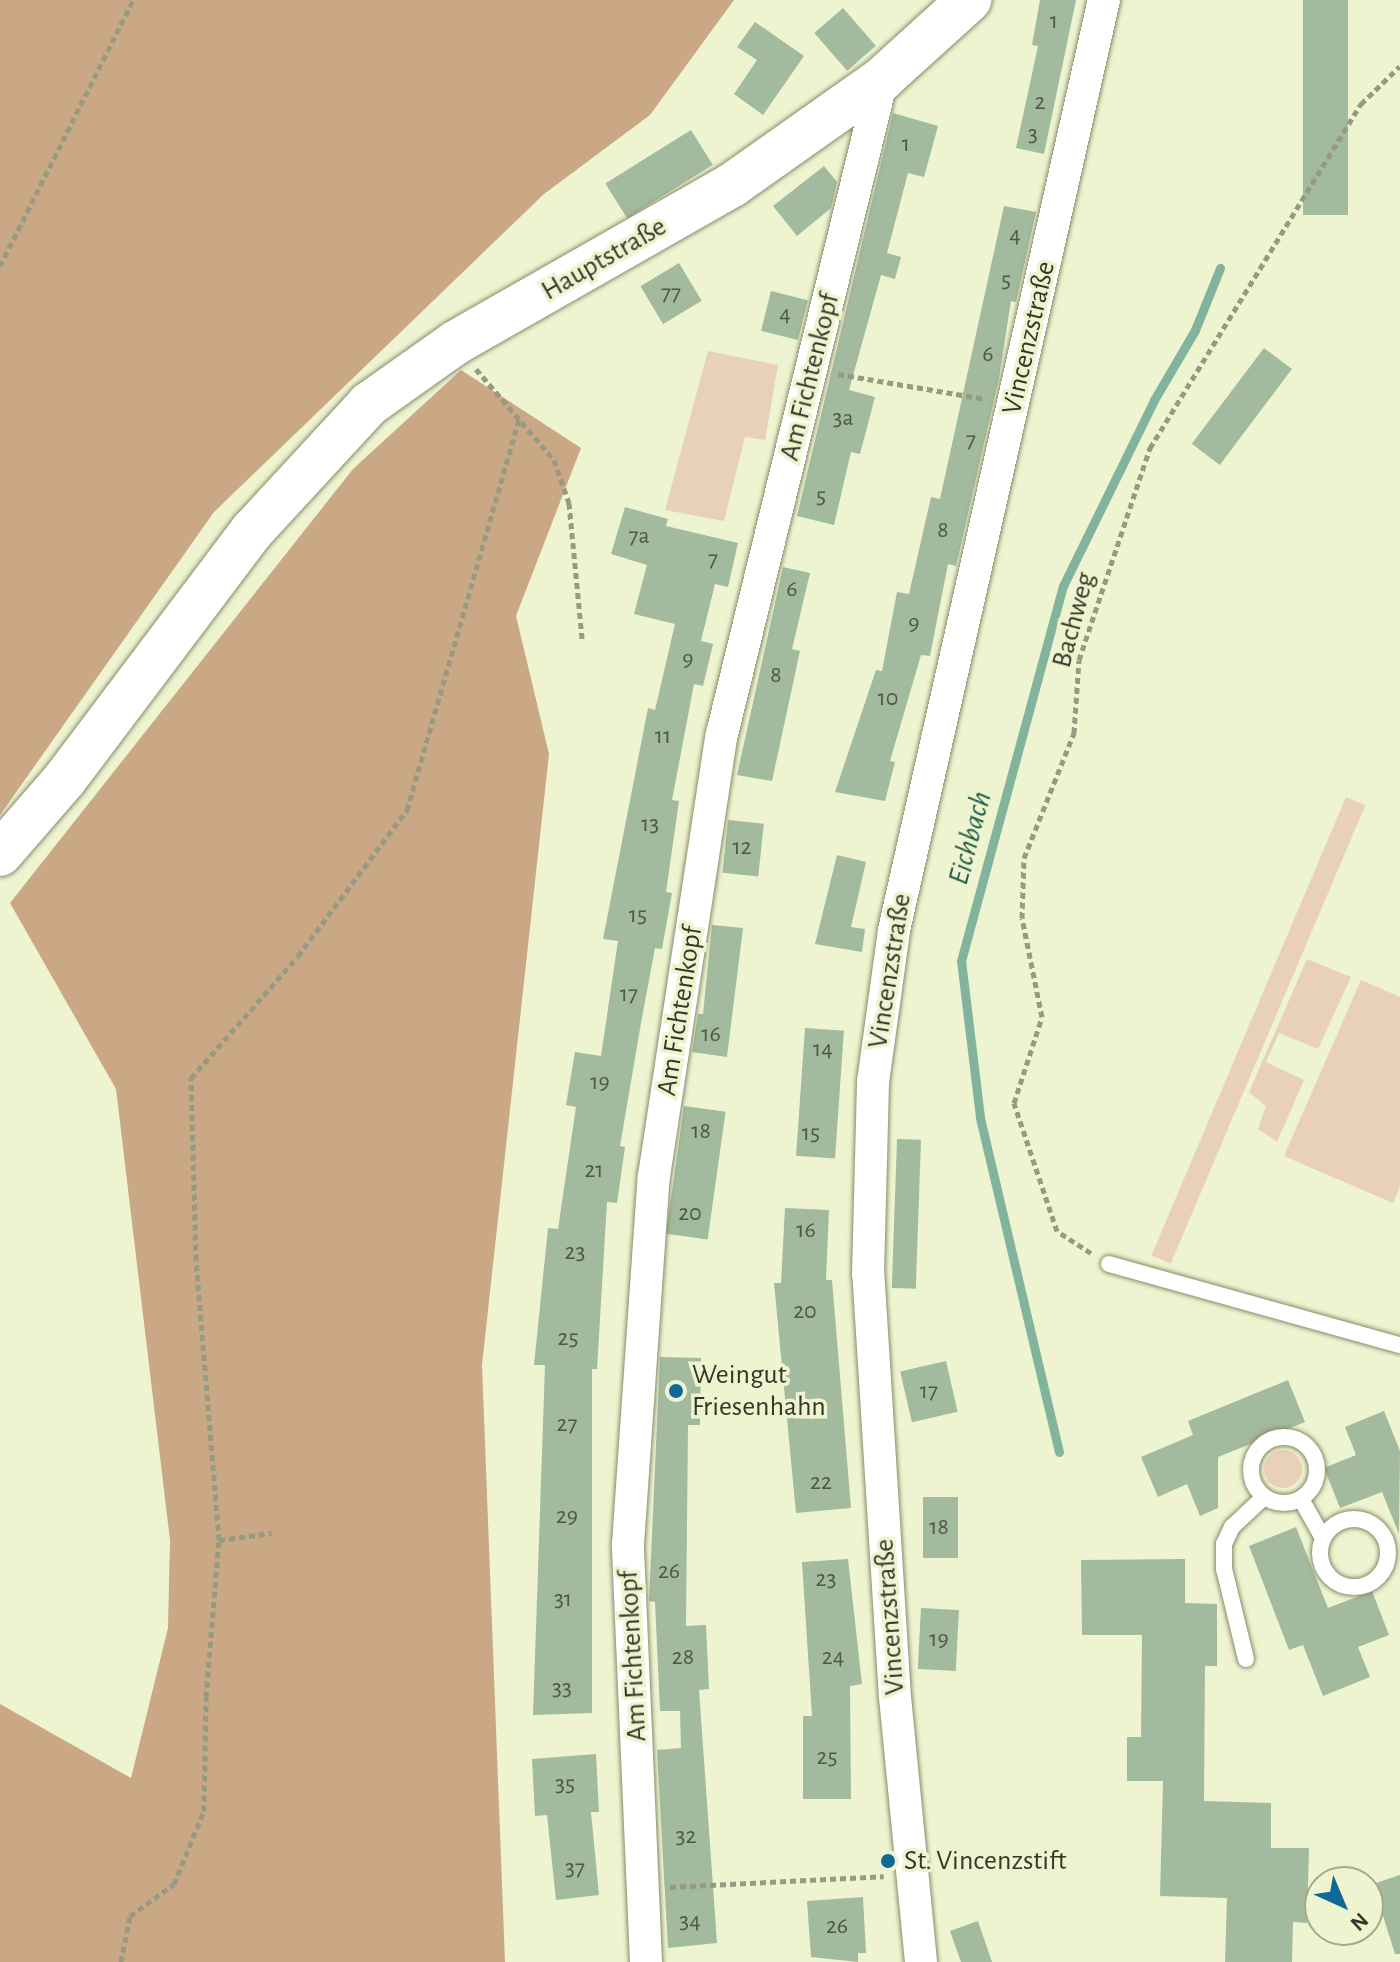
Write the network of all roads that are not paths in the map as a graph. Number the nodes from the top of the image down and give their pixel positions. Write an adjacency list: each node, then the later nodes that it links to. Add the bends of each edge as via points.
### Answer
1 (969, 0): 3 (street, Hauptstraße)
2 (1104, 0): 13 (street, Vincenzstraße, via 894,930 873,1082 868,1274 895,1698)
3 (882, 79): 4 (street, Hauptstraße, via 732,185 455,343 369,404 252,531 65,779); 12 (street, Am Fichtenkopf, via 722,734 654,1176 628,1544)
4 (0, 854)
5 (1109, 1264): 6 (lane)
6 (1400, 1345)
7 (1264, 1497): 8 (lane, via 1282,1503); 8 (lane, via 1252,1480 1252,1460 1265,1443 1285,1438 1304,1445 1315,1462 1314,1483); 11 (lane, via 1232,1527 1224,1544 1224,1569)
8 (1301, 1499): 9 (lane)
9 (1323, 1538): 10 (lane, via 1340,1522 1363,1520 1381,1533); 10 (lane, via 1320,1559 1336,1583 1365,1586)
10 (1393, 1570)
11 (1246, 1659)
12 (646, 1962)
13 (921, 1962)

